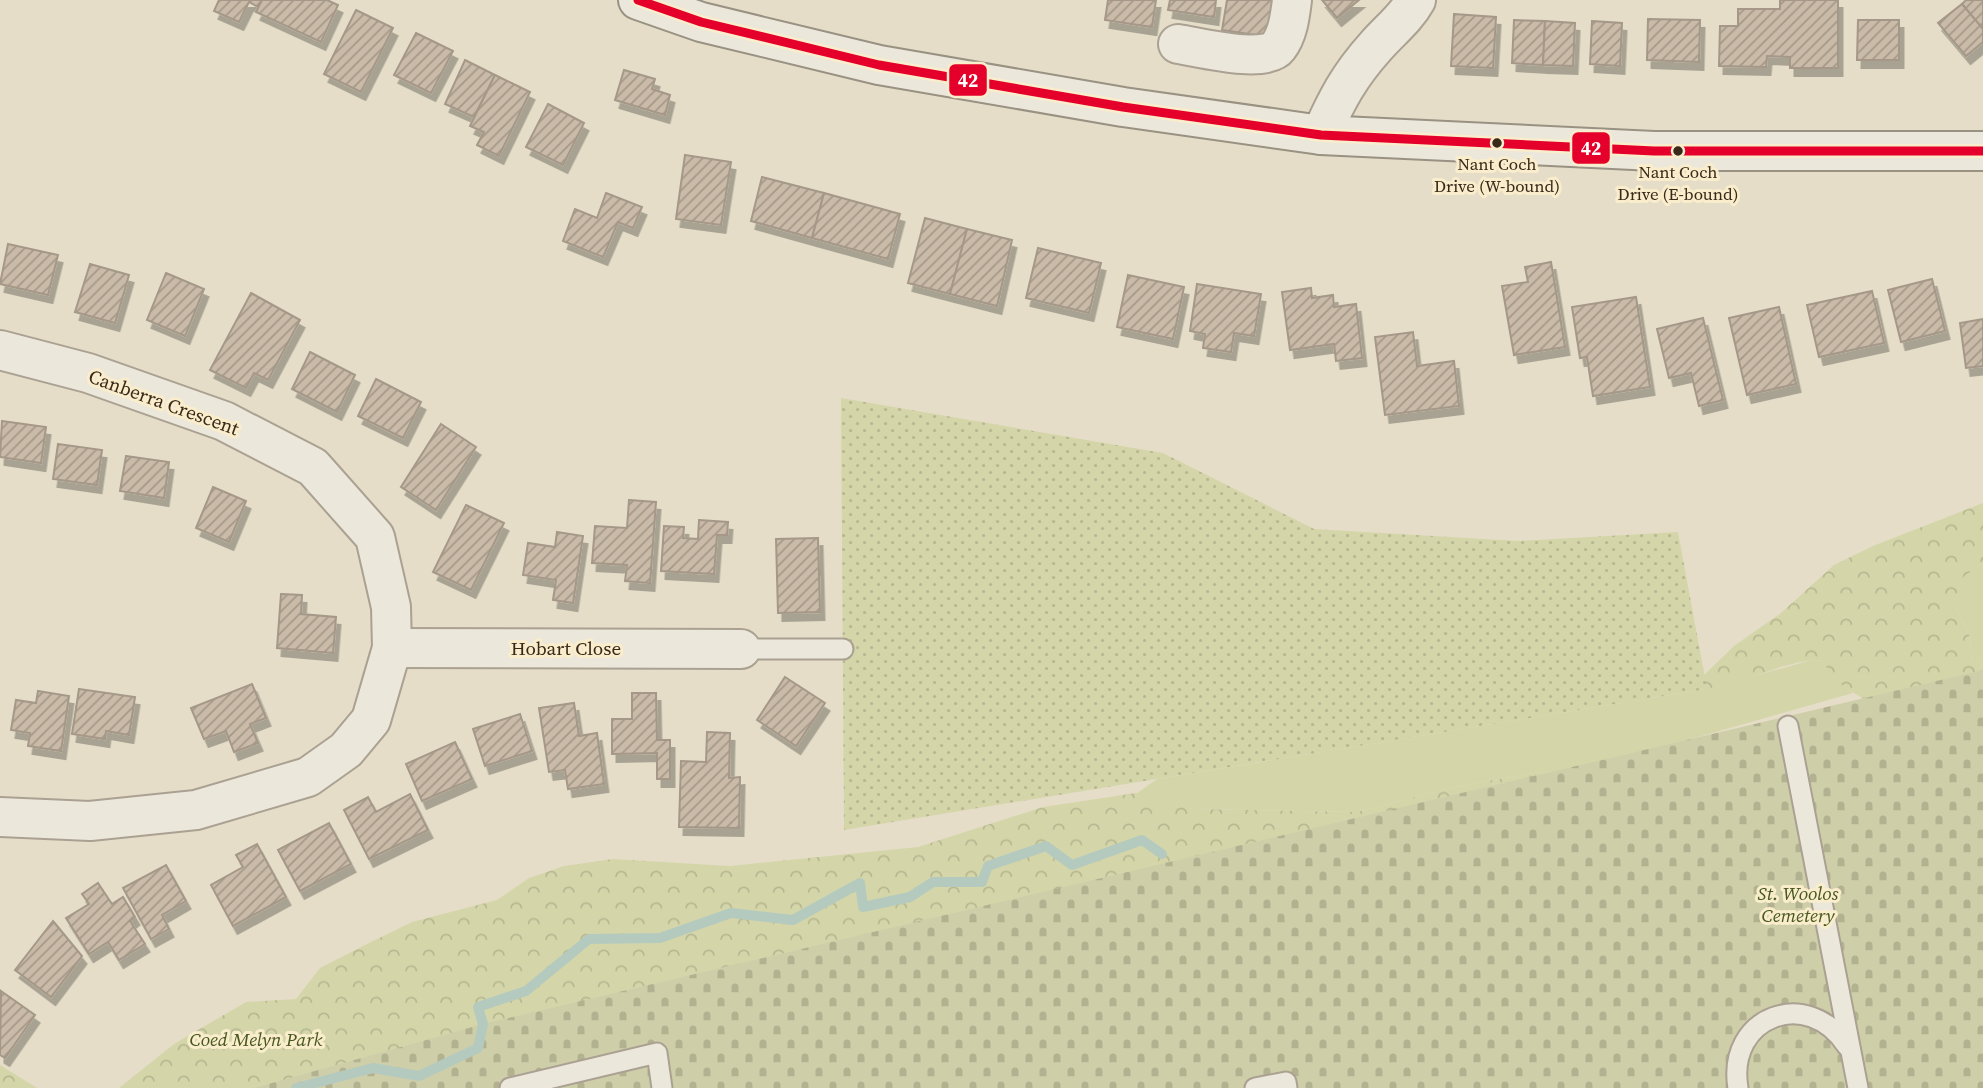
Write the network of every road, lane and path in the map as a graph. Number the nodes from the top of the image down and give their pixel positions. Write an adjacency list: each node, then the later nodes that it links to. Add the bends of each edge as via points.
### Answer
1 (638, 0): 5 (street, via 701,22 879,65)
2 (1292, 0): 4 (street, via 1287,30 1277,49 1261,56)
3 (1416, 0): 5 (street, via 1342,88)
4 (1178, 44)
5 (1321, 135): 6 (street, via 1654,151)
6 (1983, 151)
7 (0, 350): 8 (street, Canberra Crescent, via 88,373 223,421 313,467 375,537 391,607)
8 (392, 648): 9 (street, Hobart Close); 12 (street, Canberra Crescent, via 371,720 346,750 308,778 196,810 90,821)
9 (741, 649): 10 (lane)
10 (843, 649)
11 (1788, 726): 13 (lane)
12 (0, 817)
13 (1853, 1064): 18 (lane, via 1838,1032 1822,1019 1781,1014 1747,1037 1739,1052); 19 (lane); 20 (lane)
14 (510, 1088): 15 (lane, via 656,1053)
15 (662, 1088)
16 (1255, 1088): 17 (lane, via 1286,1082)
17 (1287, 1088)
18 (1738, 1088)
19 (1851, 1088)
20 (1858, 1088)

